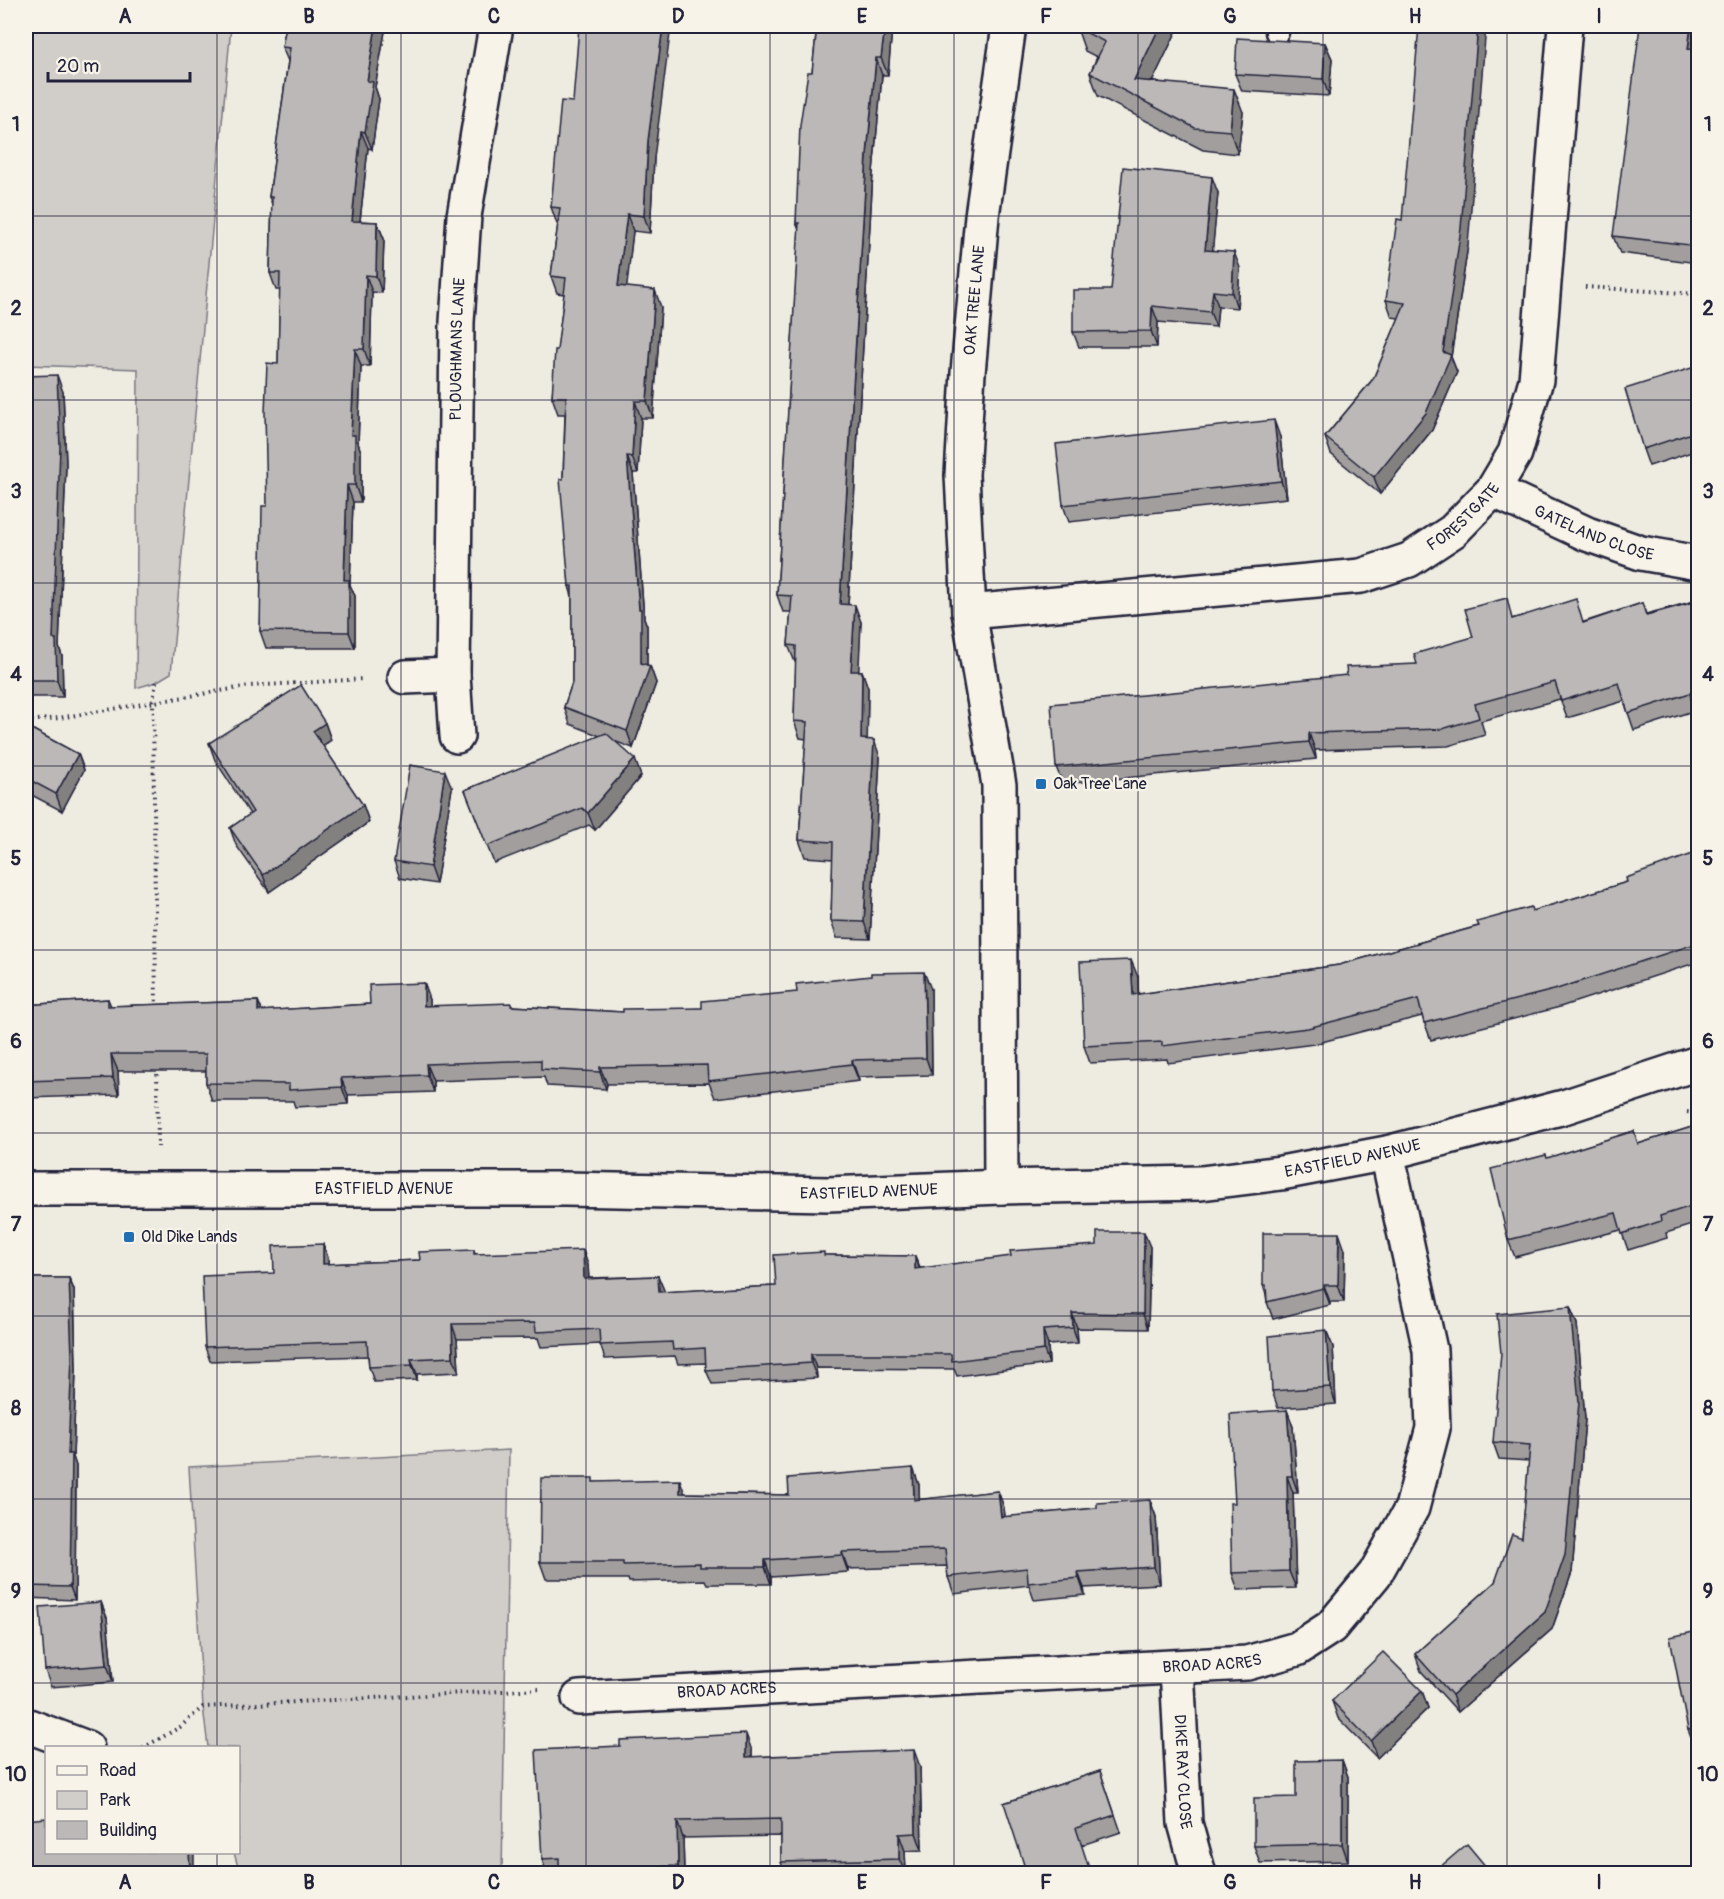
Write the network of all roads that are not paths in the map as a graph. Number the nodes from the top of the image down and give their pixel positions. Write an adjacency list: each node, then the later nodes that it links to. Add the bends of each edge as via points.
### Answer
1 (496, 26): 7 (street, PLOUGHMANS LANE, via 464,216 457,322)
2 (1009, 26): 6 (street, OAK TREE LANE, via 982,216 968,373 962,475)
3 (1565, 26): 4 (street, FORESTGATE, via 1536,380 1515,453)
4 (1493, 490): 5 (street, GATELAND CLOSE, via 1587,534 1641,553); 6 (street, FORESTGATE, via 1453,531 1409,560 1361,576)
5 (1698, 563)
6 (969, 612): 12 (street, OAK TREE LANE, via 999,785)
7 (453, 675): 8 (street); 9 (street, PLOUGHMANS LANE)
8 (405, 677)
9 (457, 736)
10 (1698, 1063): 11 (street, EASTFIELD AVENUE, via 1564,1107)
11 (1387, 1153): 12 (street, EASTFIELD AVENUE, via 1201,1183); 14 (street, BROAD ACRES, via 1430,1350 1433,1428 1412,1508 1375,1574 1331,1627 1297,1649 1246,1663)
12 (1001, 1187): 13 (street, EASTFIELD AVENUE, via 828,1194 565,1189)
13 (26, 1189)
14 (1177, 1668): 15 (street, BROAD ACRES); 18 (street, DIKE RAY CLOSE, via 1185,1823)
15 (579, 1698)
16 (26, 1725): 17 (street)
17 (82, 1746)
18 (1199, 1874)

